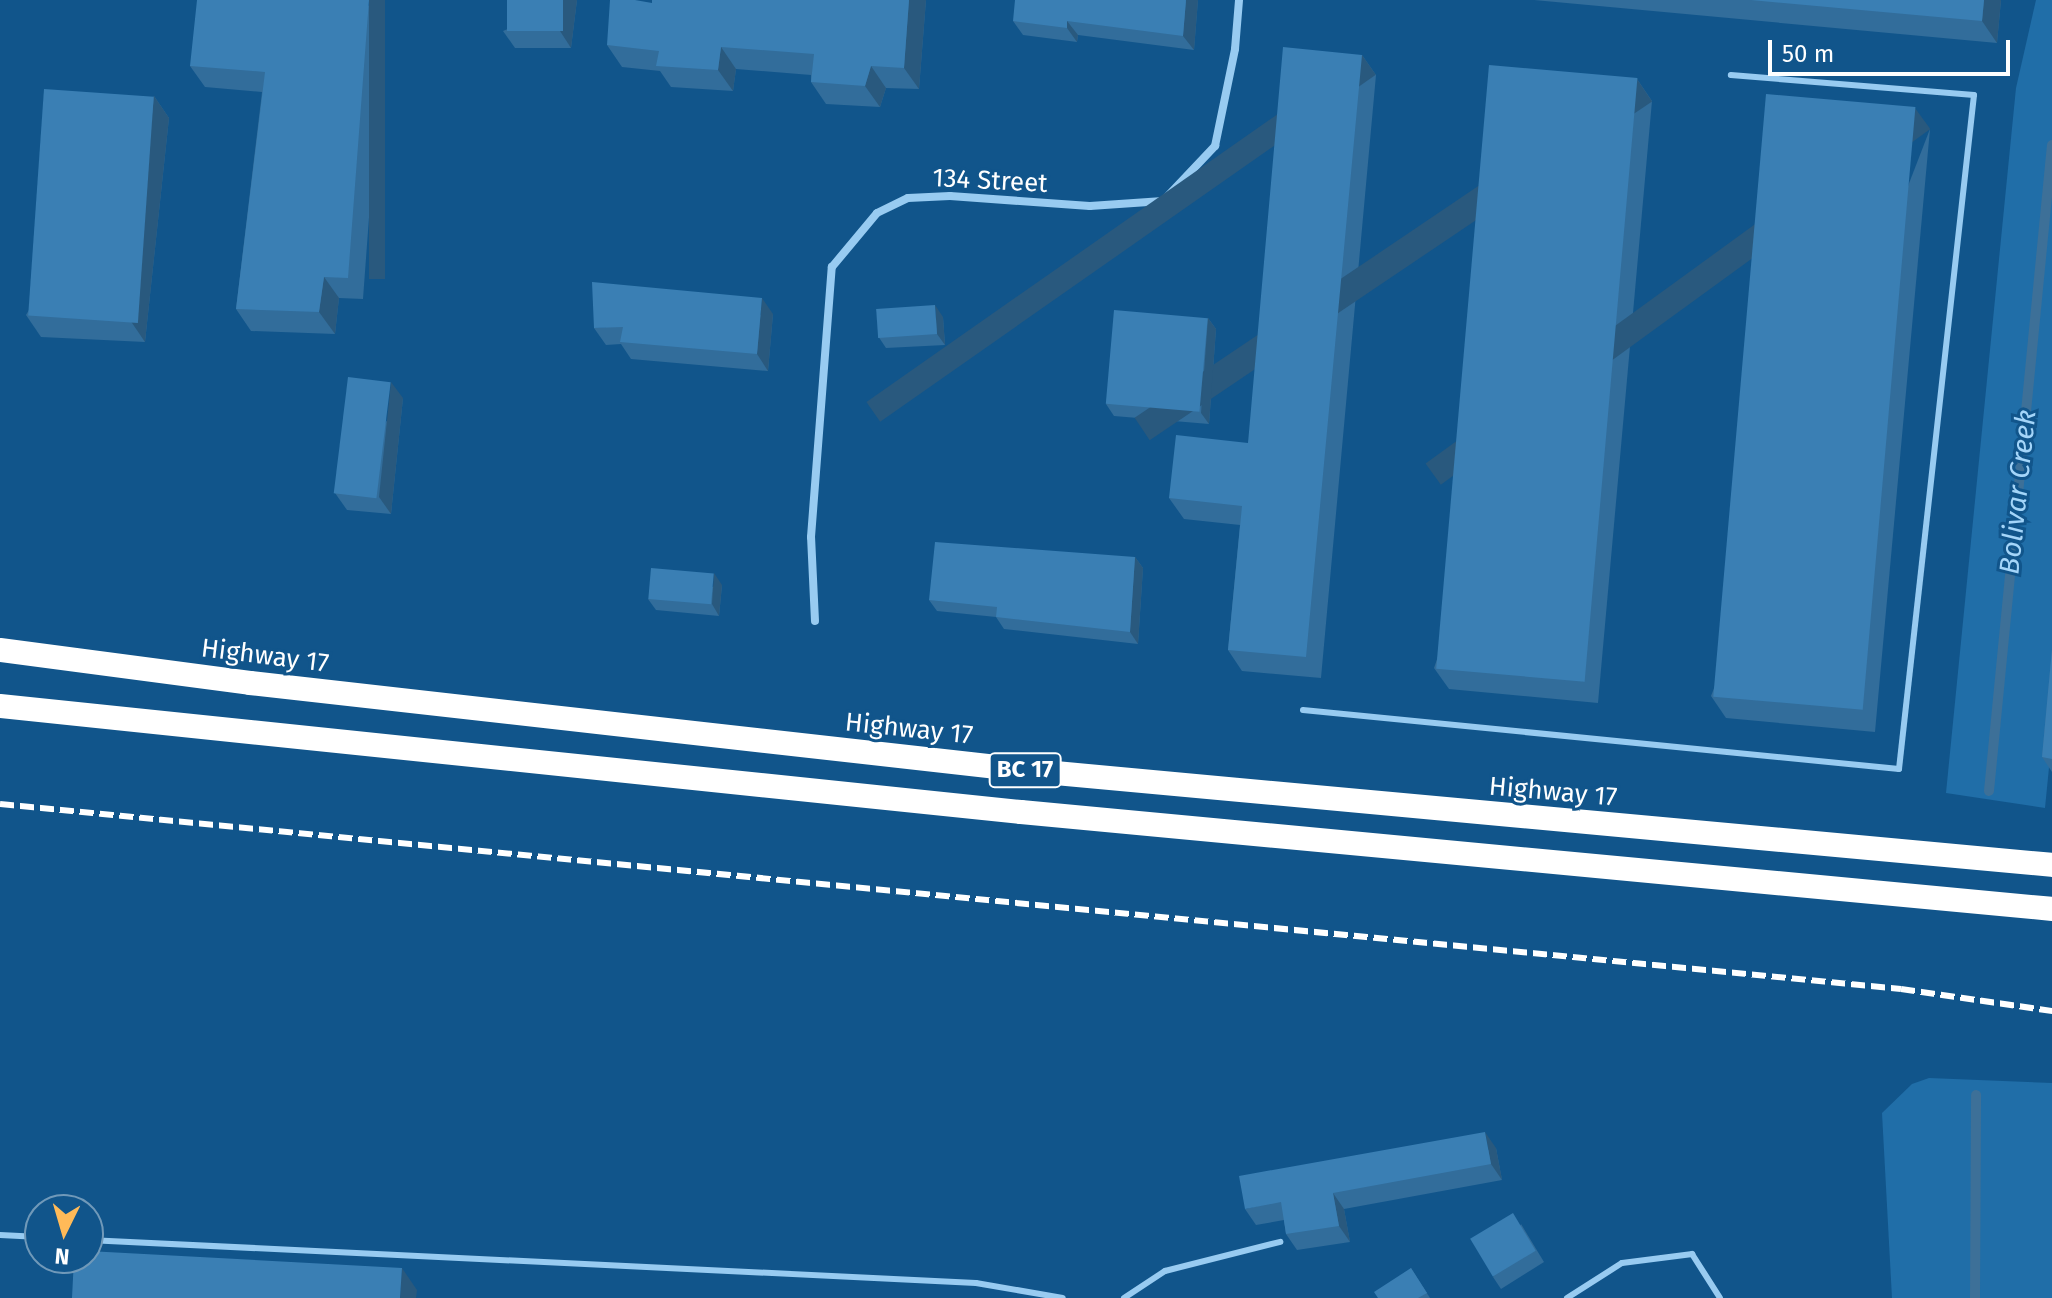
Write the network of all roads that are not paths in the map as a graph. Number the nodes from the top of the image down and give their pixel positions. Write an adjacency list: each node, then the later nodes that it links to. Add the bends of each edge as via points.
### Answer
1 (1239, 0): 3 (street, 134 Street, via 1235,49 1215,146 1163,201 1090,206 908,198 877,213 832,267 811,537)
2 (1731, 75): 6 (lane, via 1974,95 1899,769)
3 (815, 621)
4 (0, 650): 7 (highway, Highway 17 / BC 17, via 1023,770)
5 (0, 706): 8 (highway, BC 17, via 1021,812)
6 (1303, 710)
7 (2052, 865)
8 (2052, 909)
9 (0, 1235): 10 (lane)
10 (24, 1236)
11 (104, 1241): 13 (lane, via 976,1283)
12 (1280, 1242): 14 (lane, via 1165,1271)
13 (1063, 1298)
14 (1124, 1298)
15 (1567, 1298): 16 (lane, via 1622,1263 1692,1254)
16 (1720, 1298)

